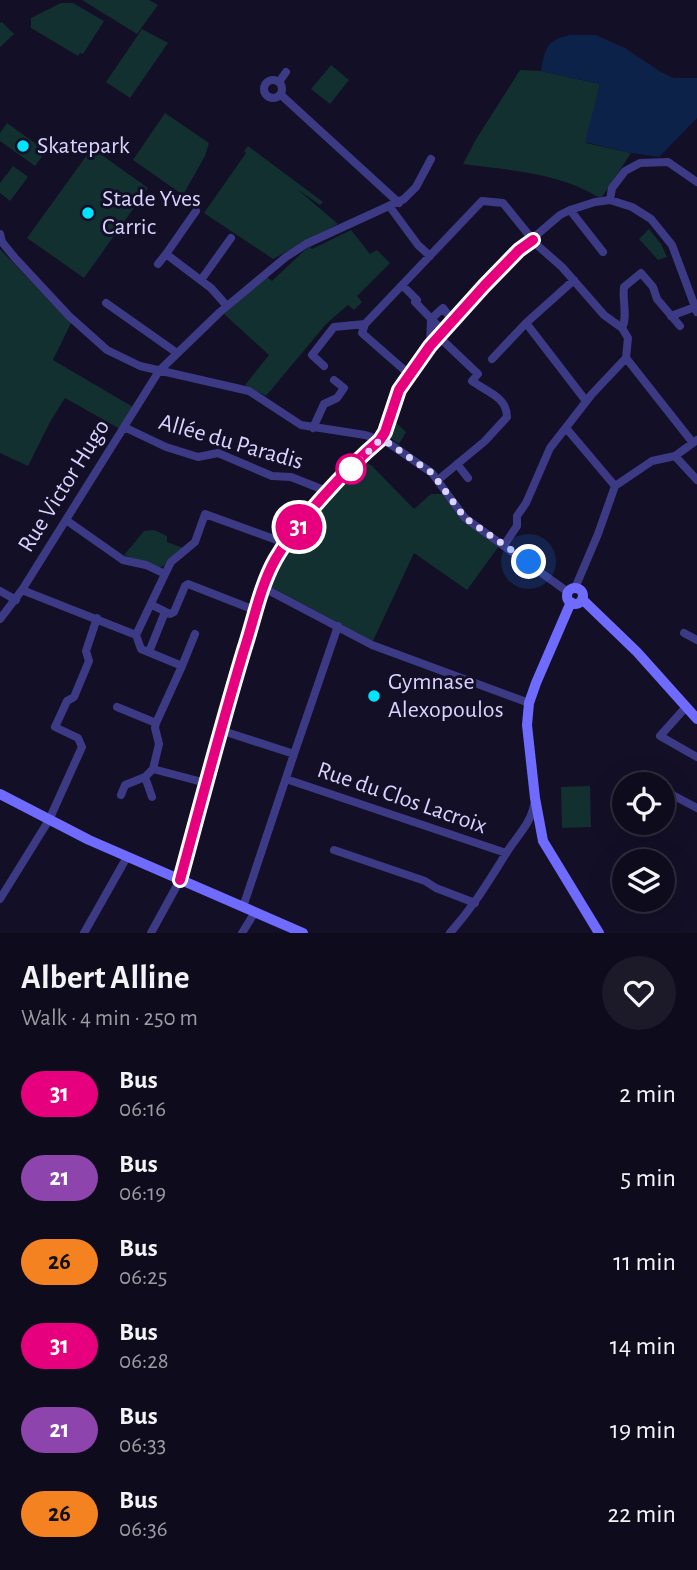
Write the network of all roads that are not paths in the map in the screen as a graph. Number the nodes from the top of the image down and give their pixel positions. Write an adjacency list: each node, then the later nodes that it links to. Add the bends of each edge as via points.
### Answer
1 (286, 72): 2 (street)
2 (279, 82): 3 (street); 3 (street, via 269,81 264,94 270,98)
3 (281, 95): 7 (street)
4 (430, 159): 7 (street, via 416,187)
5 (697, 183): 6 (street, via 668,162 640,163 625,171 612,188)
6 (610, 200): 9 (street); 22 (street, via 632,207 660,227 677,254)
7 (394, 205): 15 (street, via 418,246); 20 (street, Rue Victor Hugo, via 303,246)
8 (196, 211): 14 (street)
9 (570, 211): 12 (street); 13 (street)
10 (0, 234): 36 (street, via 15,258 107,350)
11 (231, 238): 17 (street)
12 (533, 240): 15 (street, via 503,203 482,201); 18 (street); 25 (street)
13 (603, 252)
14 (166, 254): 16 (street); 17 (street)
15 (430, 256): 19 (street)
16 (158, 264)
17 (201, 280): 20 (street)
18 (574, 281): 26 (street); 29 (street)
19 (402, 285): 24 (street); 27 (street)
20 (227, 306): 32 (street, Rue Victor Hugo)
21 (108, 308): 32 (street)
22 (696, 310): 23 (street)
23 (671, 316): 28 (street); 29 (street, via 644,271 624,287)
24 (431, 319): 25 (street, via 443,308); 30 (street); 31 (street)
25 (452, 320): 30 (street)
26 (526, 323): 34 (street); 39 (street)
27 (365, 324): 35 (street, via 334,327 312,355); 37 (street, via 362,332)
28 (680, 326)
29 (622, 328): 33 (street, via 628,338)
30 (441, 333): 31 (street); 46 (street, via 478,374 472,381 504,402 508,412 485,441)
31 (430, 346): 37 (street)
32 (177, 353): 36 (street, Rue Victor Hugo)
33 (625, 358): 39 (street); 44 (street)
34 (492, 359)
35 (324, 366)
36 (159, 370): 40 (street, Rue Victor Hugo); 41 (street, via 248,391 295,423)
37 (410, 375): 43 (street, via 395,399)
38 (334, 380): 41 (street, via 344,388 324,404)
39 (586, 401): 42 (street)
40 (124, 427): 51 (street, Allée du Paradis, via 166,447 198,457 218,453 272,476 291,477); 52 (street, Rue Victor Hugo)
41 (313, 428): 43 (street)
42 (566, 428): 50 (street); 54 (street, via 550,448 517,516 517,526)
43 (380, 440): 48 (street, via 397,447); 51 (street)
44 (695, 441): 45 (street)
45 (675, 456): 49 (street); 50 (street, via 652,461)
46 (457, 464): 47 (street); 48 (street)
47 (468, 478)
48 (438, 480): 54 (street, via 465,518)
49 (697, 480)
50 (615, 486): 59 (street)
51 (329, 492): 53 (street)
52 (66, 520): 55 (street, via 123,560); 57 (street, Rue Victor Hugo)
53 (285, 543): 55 (street, via 205,514 195,542 171,562); 56 (street)
54 (504, 545): 59 (street)
55 (165, 574): 61 (street)
56 (262, 587): 62 (street); 66 (street)
57 (22, 590): 60 (street, Rue Victor Hugo); 64 (street)
58 (0, 591): 60 (street)
59 (574, 595): 73 (street); 75 (street, via 617,631)
60 (16, 600): 65 (street, Rue Victor Hugo)
61 (152, 606): 63 (street); 68 (street)
62 (257, 611): 63 (street, via 186,584 174,612); 78 (street)
63 (165, 612): 71 (street)
64 (97, 618): 68 (street); 91 (street, via 86,651 89,661 55,727 78,738 82,747)
65 (0, 619)
66 (338, 626): 73 (street, via 372,645); 79 (street)
67 (684, 633): 70 (street)
68 (138, 634): 71 (street, via 141,649)
69 (195, 634): 72 (street)
70 (697, 640)
71 (149, 652): 72 (street)
72 (182, 666): 77 (street)
73 (529, 703): 89 (street)
74 (117, 707): 77 (street)
75 (686, 707): 76 (street); 80 (street, via 660,736)
76 (697, 719)
77 (156, 723): 81 (street, via 159,744)
78 (220, 730): 79 (street); 84 (street)
79 (294, 754): 83 (street)
80 (697, 757)
81 (153, 769): 82 (street); 84 (street)
82 (145, 777): 86 (street, via 125,785); 88 (street)
83 (286, 779): 95 (street, Rue du Clos Lacroix); 100 (street)
84 (206, 783): 97 (street)
85 (0, 794): 91 (street)
86 (121, 795)
87 (675, 796): 90 (street)
88 (152, 797)
89 (535, 798): 92 (street, via 533,814); 93 (street)
90 (697, 808)
91 (49, 820): 96 (street); 98 (street)
92 (523, 828): 93 (street, via 530,827); 95 (street)
93 (543, 841): 108 (street)
94 (334, 850): 99 (street)
95 (506, 853): 99 (street)
96 (127, 857): 97 (street); 103 (street)
97 (180, 880): 100 (street); 104 (street)
98 (0, 899)
99 (475, 903): 107 (street)
100 (243, 907): 101 (street)
101 (255, 912): 102 (street); 105 (street)
102 (280, 928): 106 (street)
103 (84, 933)
104 (151, 933)
105 (242, 933)
106 (303, 933)
107 (450, 933)
108 (599, 933)

